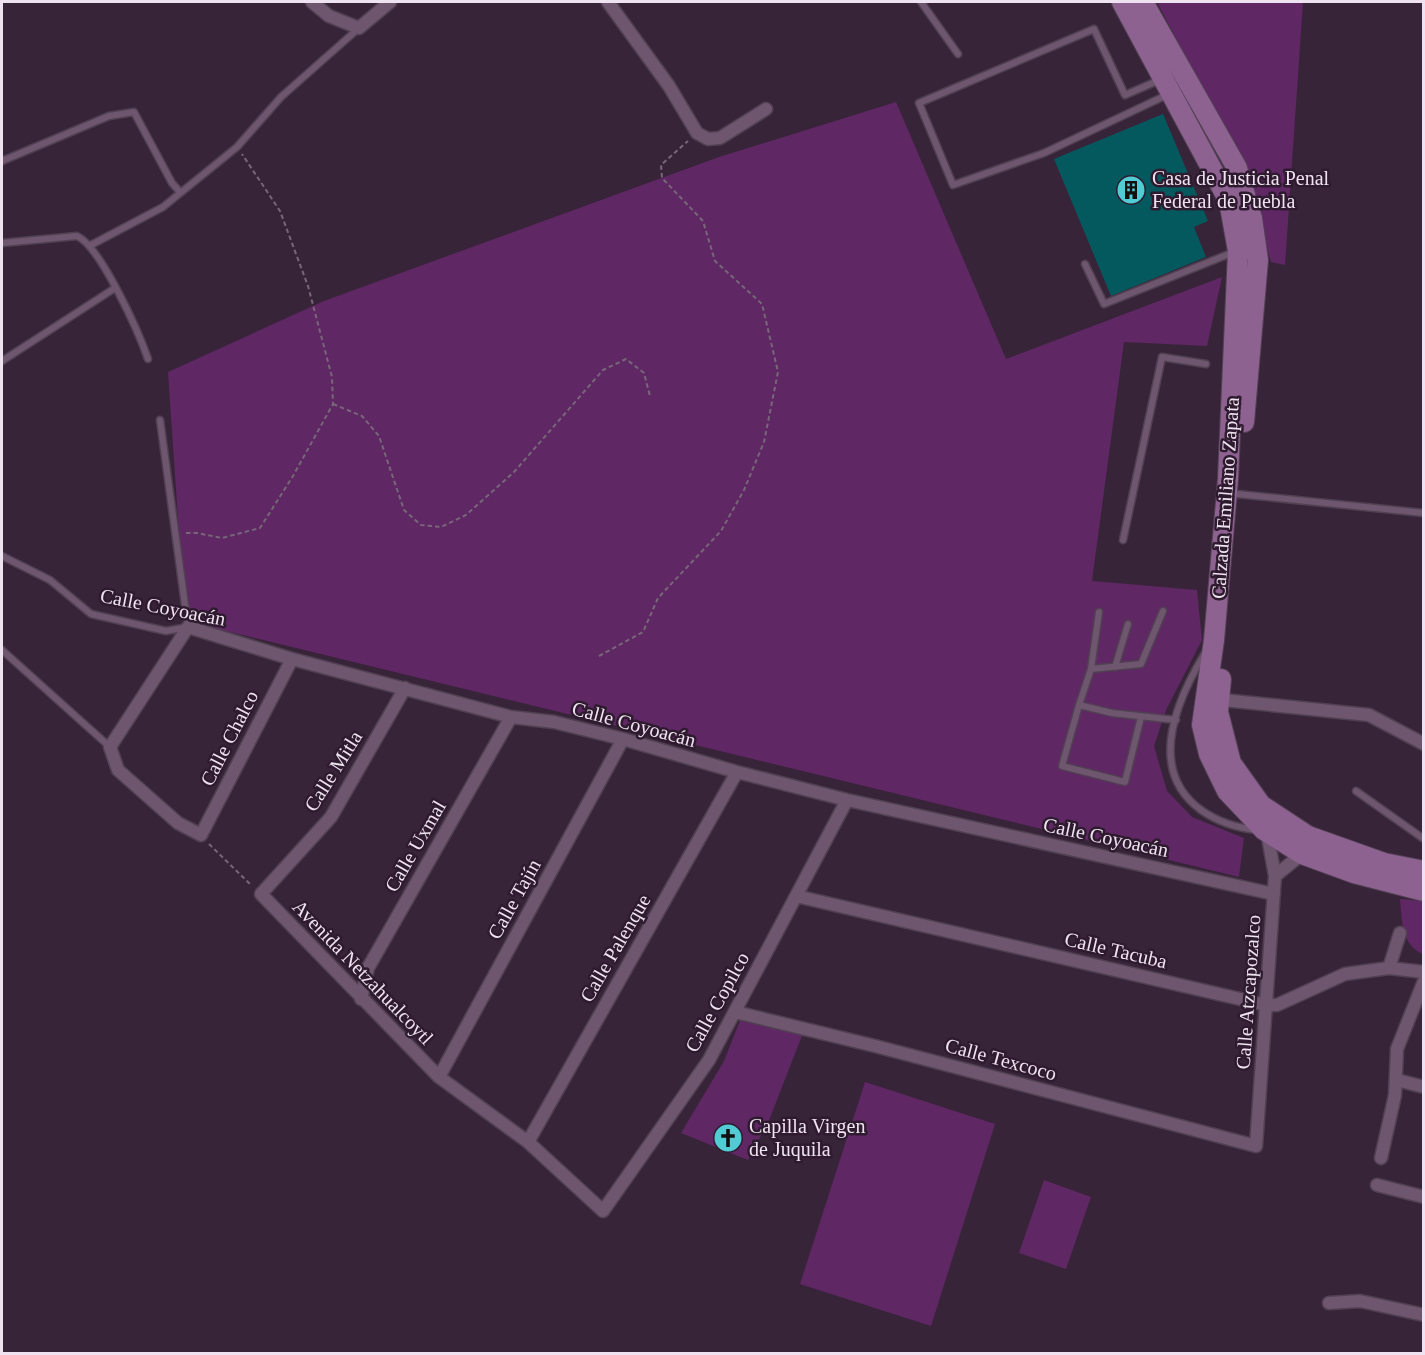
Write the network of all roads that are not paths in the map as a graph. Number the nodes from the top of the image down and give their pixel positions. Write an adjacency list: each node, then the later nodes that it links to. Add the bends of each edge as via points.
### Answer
1 (312, 2): 7 (street, via 329,16)
2 (390, 2): 7 (street)
3 (608, 2): 10 (street, via 703,136 720,138)
4 (921, 2): 8 (lane)
5 (1122, 2): 9 (main road, Calzada Emiliano Zapata)
6 (1143, 2): 22 (main road, Calzada Emiliano Zapata, via 1237,168 1252,218 1258,260)
7 (359, 28): 12 (lane, via 281,97 237,147)
8 (958, 54)
9 (1169, 85): 9 (lane, via 1125,95 1094,29 919,103 953,185 1044,153); 15 (main road, Calzada Emiliano Zapata, via 1229,201)
10 (766, 109)
11 (2, 161): 12 (lane, via 109,116 134,112)
12 (180, 192): 14 (lane, via 162,207)
13 (2, 243): 14 (lane, via 78,236)
14 (91, 245): 17 (lane)
15 (1238, 251): 16 (lane, via 1104,303); 30 (main road, Calzada Emiliano Zapata, via 1228,479)
16 (1085, 264)
17 (115, 288): 18 (lane); 19 (lane)
18 (148, 359)
19 (2, 361)
20 (1206, 364): 24 (lane, via 1162,357)
21 (160, 420): 29 (lane)
22 (1237, 494): 23 (lane); 37 (main road, Calzada Emiliano Zapata)
23 (1424, 513)
24 (1123, 540)
25 (2, 556): 29 (lane, Calle Coyoacán, via 50,580 91,614 166,630)
26 (1163, 611): 33 (lane, via 1141,664)
27 (1099, 612): 34 (lane)
28 (1128, 624): 33 (lane)
29 (188, 627): 32 (street, Calle Coyoacán); 44 (street)
30 (1214, 640): 36 (lane); 37 (main road, Calzada Emiliano Zapata)
31 (2, 650): 44 (lane)
32 (292, 659): 35 (street, Calle Coyoacán); 44 (street, Calle Chalco, via 201,835 178,823 118,770)
33 (1115, 667): 34 (lane)
34 (1091, 669): 38 (lane)
35 (405, 688): 39 (street, Calle Coyoacán); 54 (street, Calle Mitla, via 332,817)
36 (1184, 696): 37 (lane); 41 (lane)
37 (1212, 699): 43 (street, via 1369,715); 48 (main road, Calzada Emiliano Zapata, via 1202,725 1209,754 1227,791); 51 (main road, Calzada Emiliano Zapata, via 1231,763 1261,805 1308,836 1384,864)
38 (1079, 705): 40 (lane); 40 (lane, via 1062,766 1125,782)
39 (511, 717): 42 (street, Calle Coyoacán, via 554,722); 61 (street, Calle Uxmal, via 368,969)
40 (1141, 717): 41 (lane)
41 (1176, 720): 48 (lane, via 1170,759 1174,779 1183,794 1216,820)
42 (623, 740): 45 (street, Calle Coyoacán); 64 (street, Calle Tajín)
43 (1422, 741)
44 (110, 747)
45 (737, 772): 47 (street, Calle Coyoacán); 67 (street, Calle Palenque)
46 (1356, 791): 49 (lane)
47 (847, 800): 55 (street, Calle Coyoacán); 56 (street, Calle Copilco)
48 (1265, 831): 50 (main road, Calzada Emiliano Zapata); 52 (street, Calle Atzcapozalco)
49 (1424, 838)
50 (1302, 854): 52 (street); 53 (main road, Calzada Emiliano Zapata, via 1354,873)
51 (1424, 871)
52 (1275, 876): 55 (street, Calle Atzcapozalco)
53 (1424, 891)
54 (261, 894): 61 (street, Avenida Netzahualcoytl)
55 (1274, 894): 62 (street, Calle Atzcapozalco)
56 (796, 896): 62 (street, Calle Tacuba); 63 (street, Calle Copilco)
57 (1400, 933): 58 (street)
58 (1389, 968): 59 (street, Calle Tacuba); 62 (street, Calle Tacuba, via 1345,974 1277,1005)
59 (1424, 972)
60 (1424, 981): 65 (street, via 1397,1049)
61 (361, 999): 64 (street, Avenida Netzahualcoytl)
62 (1266, 1005): 68 (street, Calle Atzcapozalco)
63 (735, 1012): 68 (street, Calle Texcoco); 72 (street, Calle Copilco, via 709,1060)
64 (439, 1077): 67 (street, Avenida Netzahualcoytl)
65 (1397, 1080): 66 (street); 69 (street)
66 (1424, 1087)
67 (528, 1142): 72 (street, Avenida Netzahualcoytl)
68 (1257, 1146)
69 (1381, 1158)
70 (1377, 1185): 71 (street)
71 (1424, 1197)
72 (603, 1211)
73 (1329, 1303): 74 (street, via 1360,1301)
74 (1424, 1315)

